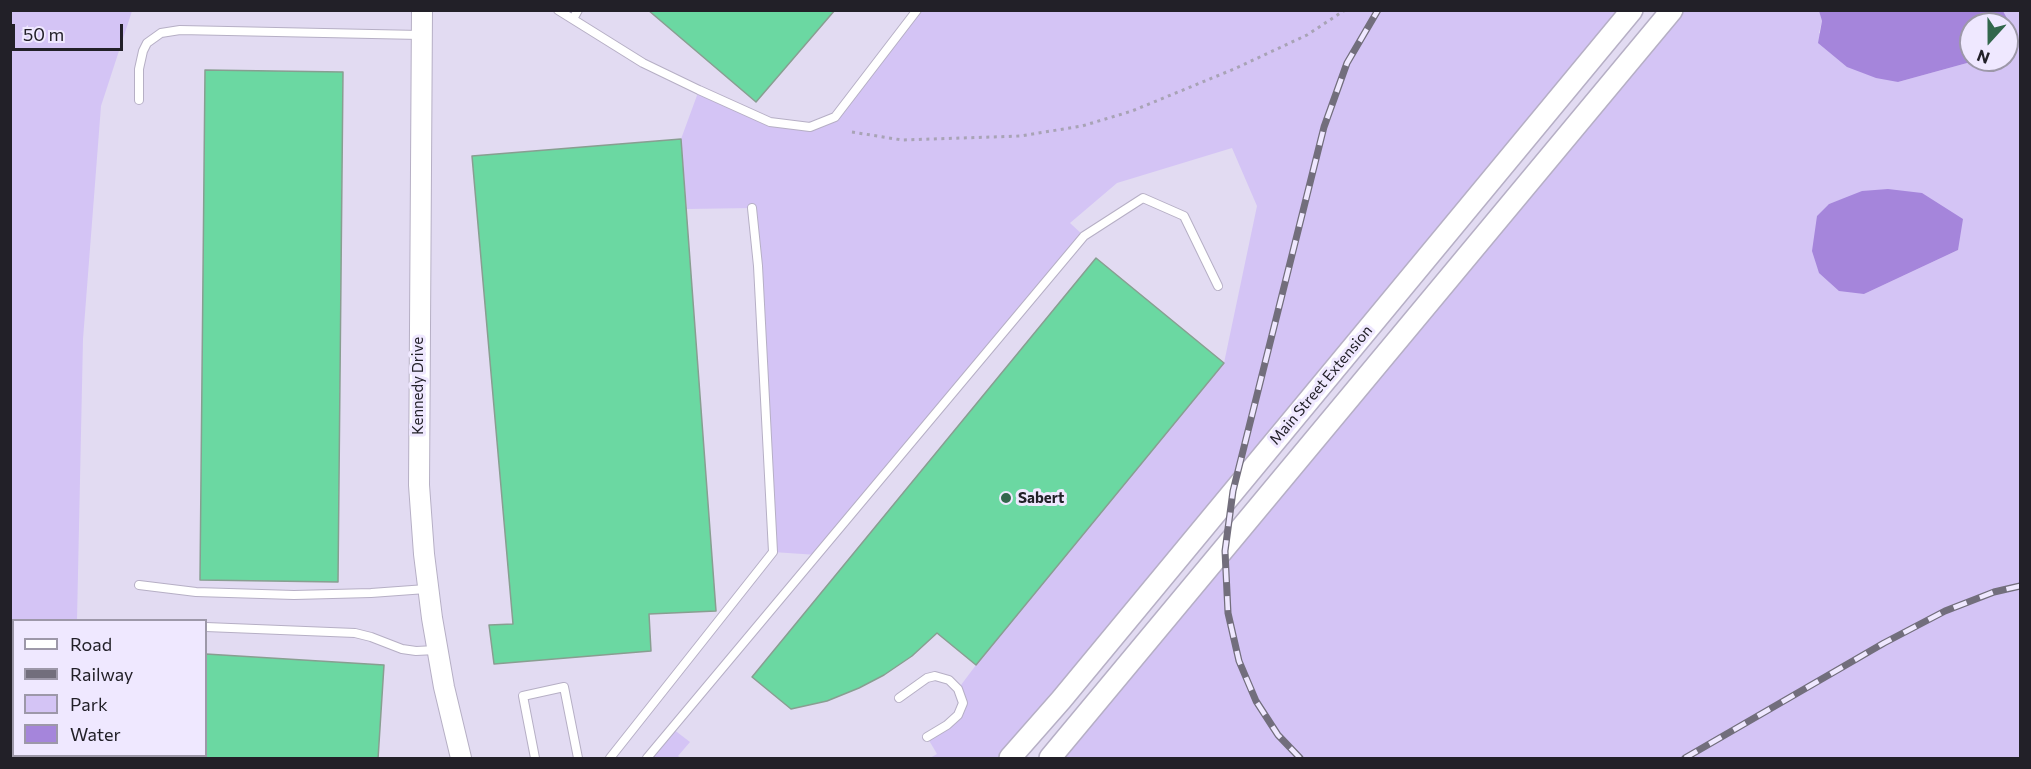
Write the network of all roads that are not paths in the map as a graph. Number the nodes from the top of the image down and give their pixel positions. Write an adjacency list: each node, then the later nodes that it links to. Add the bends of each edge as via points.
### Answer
1 (422, 10): 8 (street, Kennedy Drive)
2 (558, 10): 7 (lane)
3 (578, 10): 7 (lane)
4 (917, 10): 7 (lane, via 835,117 810,127 770,122 709,95 644,63)
5 (1632, 10): 23 (main road, Main Street Extension)
6 (1672, 10): 24 (main road, Main Street Extension)
7 (573, 20)
8 (421, 35): 9 (lane, via 170,31 153,37 143,51); 13 (street, Kennedy Drive, via 417,454)
9 (139, 100)
10 (752, 208): 21 (lane, via 773,552)
11 (1218, 286): 22 (lane, via 1184,216 1143,198 1084,236)
12 (139, 585): 13 (lane, via 294,595)
13 (428, 589): 15 (street, Kennedy Drive)
14 (207, 627): 15 (lane, via 355,633 402,649)
15 (437, 650): 18 (street, Kennedy Drive)
16 (898, 698): 17 (lane, via 935,676 949,680 958,689 963,703 958,715)
17 (927, 737)
18 (460, 759)
19 (536, 759): 20 (lane, via 523,696 564,687)
20 (578, 759)
21 (610, 759)
22 (647, 759)
23 (1010, 759)
24 (1050, 759)

